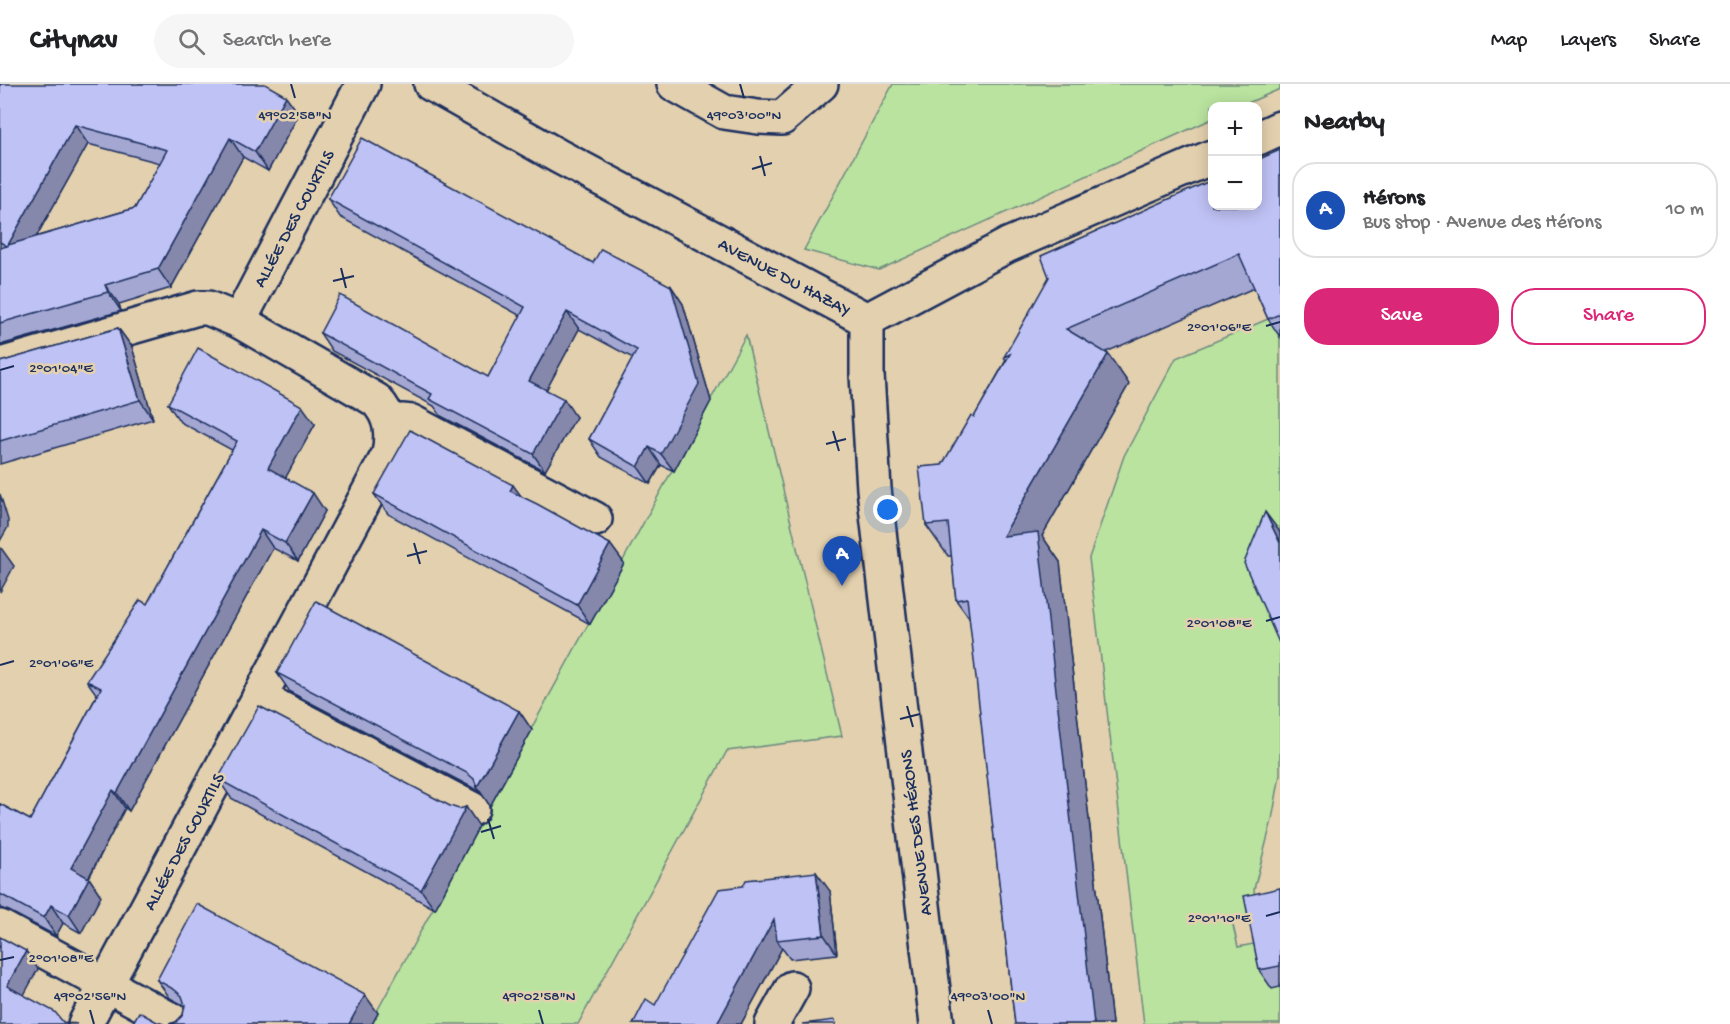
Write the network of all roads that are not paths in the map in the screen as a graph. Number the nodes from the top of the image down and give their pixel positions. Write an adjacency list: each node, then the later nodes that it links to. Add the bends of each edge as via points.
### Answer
1 (363, 84): 9 (street, ALLÉE DES COURTILS)
2 (431, 84): 8 (street, AVENUE DU HAZAY)
3 (674, 84): 4 (street, via 724,112 782,118)
4 (821, 84)
5 (1280, 128): 6 (street)
6 (1262, 136)
7 (1208, 159): 8 (street, AVENUE DU HAZAY, via 1008,245)
8 (867, 320): 21 (street, AVENUE DES HÉRONS, via 874,489)
9 (239, 321): 10 (street, via 208,308 198,308); 11 (street, via 368,394 382,407)
10 (0, 364)
11 (390, 424): 12 (street, via 411,422); 13 (street, ALLÉE DES COURTILS, via 391,442 384,466)
12 (595, 519)
13 (259, 697): 14 (street); 16 (street, ALLÉE DES COURTILS)
14 (472, 809)
15 (0, 927): 16 (street)
16 (107, 985): 18 (street, ALLÉE DES COURTILS); 19 (street)
17 (792, 988): 20 (street)
18 (85, 1024)
19 (179, 1024)
20 (772, 1024)
21 (937, 1024)

